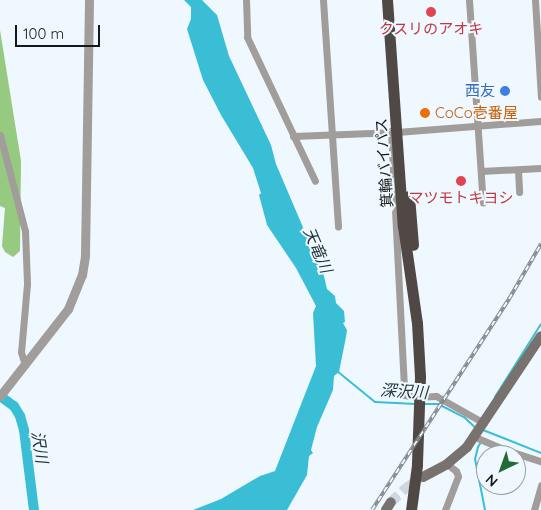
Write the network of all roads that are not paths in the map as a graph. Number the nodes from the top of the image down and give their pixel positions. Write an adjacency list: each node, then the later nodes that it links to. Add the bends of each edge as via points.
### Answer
1 (89, 0): 23 (street, via 85,259 68,309)
2 (246, 0): 13 (street, via 247,37)
3 (323, 0): 14 (street)
4 (387, 0): 11 (highway, 箕輪バイパス)
5 (394, 0): 11 (highway, 箕輪バイパス)
6 (469, 0): 10 (street)
7 (535, 0): 8 (street)
8 (541, 96)
9 (541, 121): 10 (street)
10 (477, 126): 11 (street); 17 (street)
11 (397, 132): 14 (street); 25 (street, via 404,392 416,397 436,396); 30 (highway, 箕輪バイパス, via 419,319 417,465)
12 (0, 135): 23 (street, via 25,231 27,284 21,352)
13 (293, 136): 14 (street); 18 (street)
14 (332, 136): 21 (street)
15 (541, 168): 16 (street)
16 (518, 170): 17 (street); 19 (street)
17 (481, 171): 20 (street)
18 (315, 181)
19 (519, 192)
20 (483, 203)
21 (338, 227)
22 (541, 336): 25 (main road)
23 (25, 365): 24 (street)
24 (1, 394)
25 (480, 430): 26 (street, via 503,449); 27 (main road, via 467,447)
26 (541, 461)
27 (447, 464): 28 (main road); 31 (street, via 458,476)
28 (423, 477)
29 (541, 488): 32 (street)
30 (411, 510)
31 (445, 510)
32 (534, 510)

